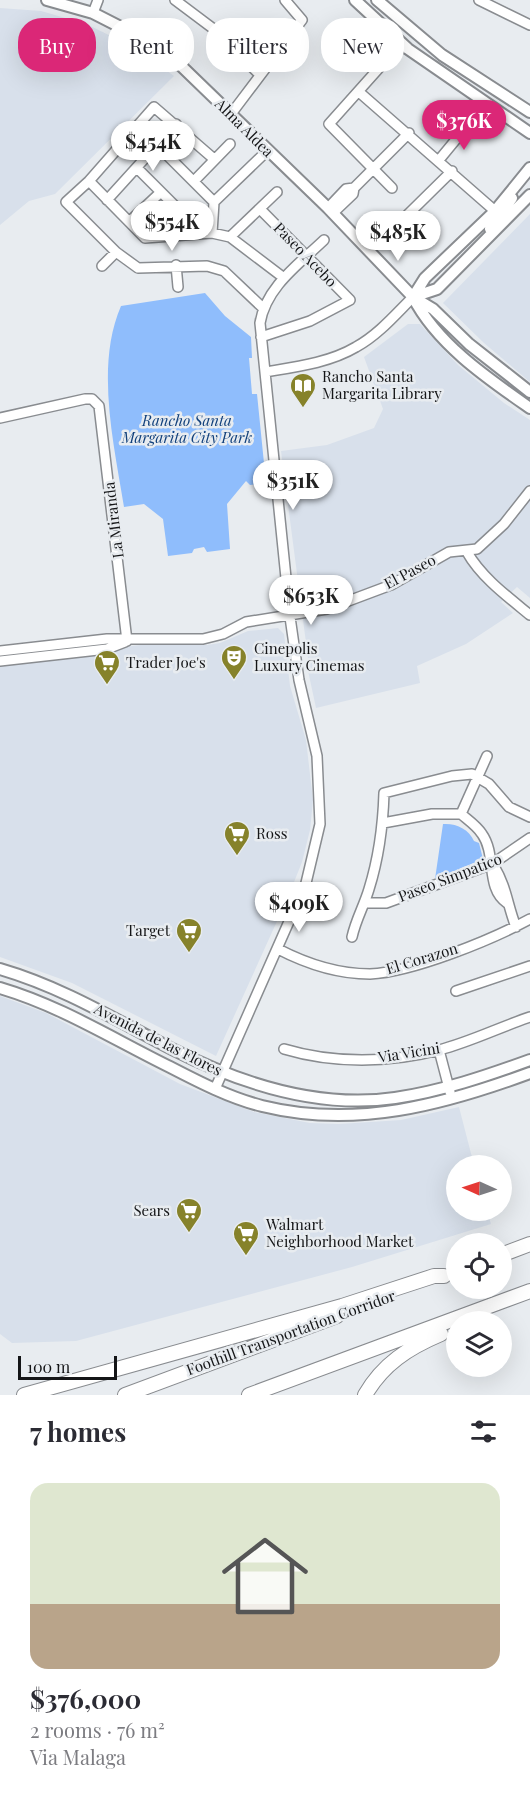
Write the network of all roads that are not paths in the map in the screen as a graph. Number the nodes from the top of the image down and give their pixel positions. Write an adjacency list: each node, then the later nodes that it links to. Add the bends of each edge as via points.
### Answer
1 (47, 0): 8 (main road, Alma Aldea)
2 (98, 0): 8 (street)
3 (175, 0): 11 (street, via 215,30)
4 (285, 0): 11 (street, via 302,20)
5 (355, 0): 18 (main road, via 408,49)
6 (377, 0): 13 (main road, via 442,55)
7 (479, 0): 9 (street)
8 (93, 13): 14 (main road, Alma Aldea, via 174,59)
9 (530, 26)
10 (376, 72): 12 (street)
11 (260, 75): 14 (street)
12 (359, 92): 17 (street); 26 (street, via 328,124)
13 (530, 112)
14 (231, 114): 21 (main road, Alma Aldea)
15 (176, 123): 20 (street); 22 (street); 29 (street, via 154,107)
16 (467, 126): 23 (street)
17 (409, 133): 23 (street); 26 (street)
18 (530, 133)
19 (230, 144): 22 (street)
20 (158, 146): 25 (street); 28 (street)
21 (267, 151): 36 (street); 39 (main road, Alma Aldea)
22 (214, 159): 28 (street)
23 (440, 160): 27 (street)
24 (530, 168): 33 (main road)
25 (138, 169): 31 (street); 35 (street)
26 (373, 169): 30 (street); 39 (street, via 354,188 346,189)
27 (452, 171): 40 (street); 44 (street)
28 (194, 181): 36 (street)
29 (89, 182): 35 (street); 47 (street, via 68,200 68,205)
30 (392, 188)
31 (160, 192): 38 (street); 41 (street)
32 (278, 192): 37 (street)
33 (512, 192): 40 (main road); 46 (main road, via 510,202 486,234)
34 (530, 195): 46 (main road)
35 (107, 200): 41 (street)
36 (214, 202): 42 (street)
37 (260, 208): 43 (street); 48 (street, Paseo Acebo)
38 (180, 211)
39 (331, 211): 53 (main road, Alma Aldea)
40 (495, 211): 53 (main road, via 425,278)
41 (129, 222): 42 (street, via 145,238)
42 (212, 233): 43 (street)
43 (230, 237): 51 (street)
44 (385, 237)
45 (324, 240): 48 (street)
46 (486, 243): 53 (main road, via 437,289)
47 (116, 252): 49 (street); 50 (street, via 138,268)
48 (306, 257): 51 (street); 55 (street, Paseo Acebo, via 350,300 310,321)
49 (102, 266)
50 (176, 266): 52 (street); 54 (street, via 207,266 224,271)
51 (284, 278): 54 (street)
52 (178, 287)
53 (413, 297): 56 (street, via 355,348 322,360); 57 (main road, Alma Aldea, via 433,309 469,344); 58 (main road, Alma Aldea, via 424,318 455,350)
54 (263, 308): 55 (street)
55 (261, 337): 56 (street)
56 (265, 372): 63 (street)
57 (530, 392)
58 (530, 408)
59 (0, 418): 64 (street, La Miranda, via 85,399 96,401 101,411)
60 (530, 491): 61 (street, El Paseo, via 504,524 477,549)
61 (467, 552): 62 (street); 63 (street, El Paseo, via 449,552 390,585 327,609)
62 (530, 615)
63 (290, 617): 64 (street, El Paseo, via 246,622 213,637); 78 (street, via 299,680 317,756 320,824 306,883)
64 (127, 641): 65 (street, El Paseo, via 107,639); 66 (street, El Paseo, via 107,649)
65 (0, 651)
66 (0, 661)
67 (487, 756): 68 (street)
68 (478, 777): 69 (street); 70 (street, via 509,807); 71 (street, via 464,774 384,792)
69 (461, 814): 71 (street, via 432,814); 73 (street, via 483,834)
70 (530, 817)
71 (383, 823): 74 (street)
72 (530, 838): 73 (street, Paseo Simpatico)
73 (492, 864): 74 (street, Paseo Simpatico, via 386,903); 76 (street, via 508,893 507,903)
74 (364, 903): 77 (street)
75 (530, 919): 76 (street, El Corazon)
76 (516, 927): 78 (street, El Corazon, via 425,961 370,974 319,965)
77 (352, 937)
78 (278, 949): 88 (street)
79 (530, 966): 82 (street)
80 (0, 969): 88 (main road, Avenida de las Flores, via 72,996)
81 (0, 988): 90 (main road, Avenida de las Flores, via 60,1010)
82 (456, 991)
83 (530, 1017): 85 (street, Via Vicini)
84 (284, 1049): 85 (street, Via Vicini, via 364,1060)
85 (439, 1050): 89 (street)
86 (530, 1060): 89 (main road, Avenida de las Flores)
87 (530, 1072): 91 (main road, Avenida de las Flores)
88 (222, 1074): 89 (main road, Avenida de las Flores, via 266,1088 339,1099 393,1098); 90 (street)
89 (449, 1088): 91 (street)
90 (215, 1089): 91 (main road, Avenida de las Flores, via 262,1106 339,1114 392,1112)
91 (452, 1100)
92 (530, 1244): 93 (highway)
93 (512, 1251)
94 (446, 1274): 100 (highway)
95 (446, 1275): 101 (highway, Foothill Transportation Corridor)
96 (530, 1292): 97 (highway)
97 (499, 1303): 98 (highway); 102 (highway)
98 (489, 1311)
99 (446, 1331): 103 (highway, via 397,1356)
100 (24, 1395)
101 (125, 1395)
102 (249, 1395)
103 (365, 1395)

